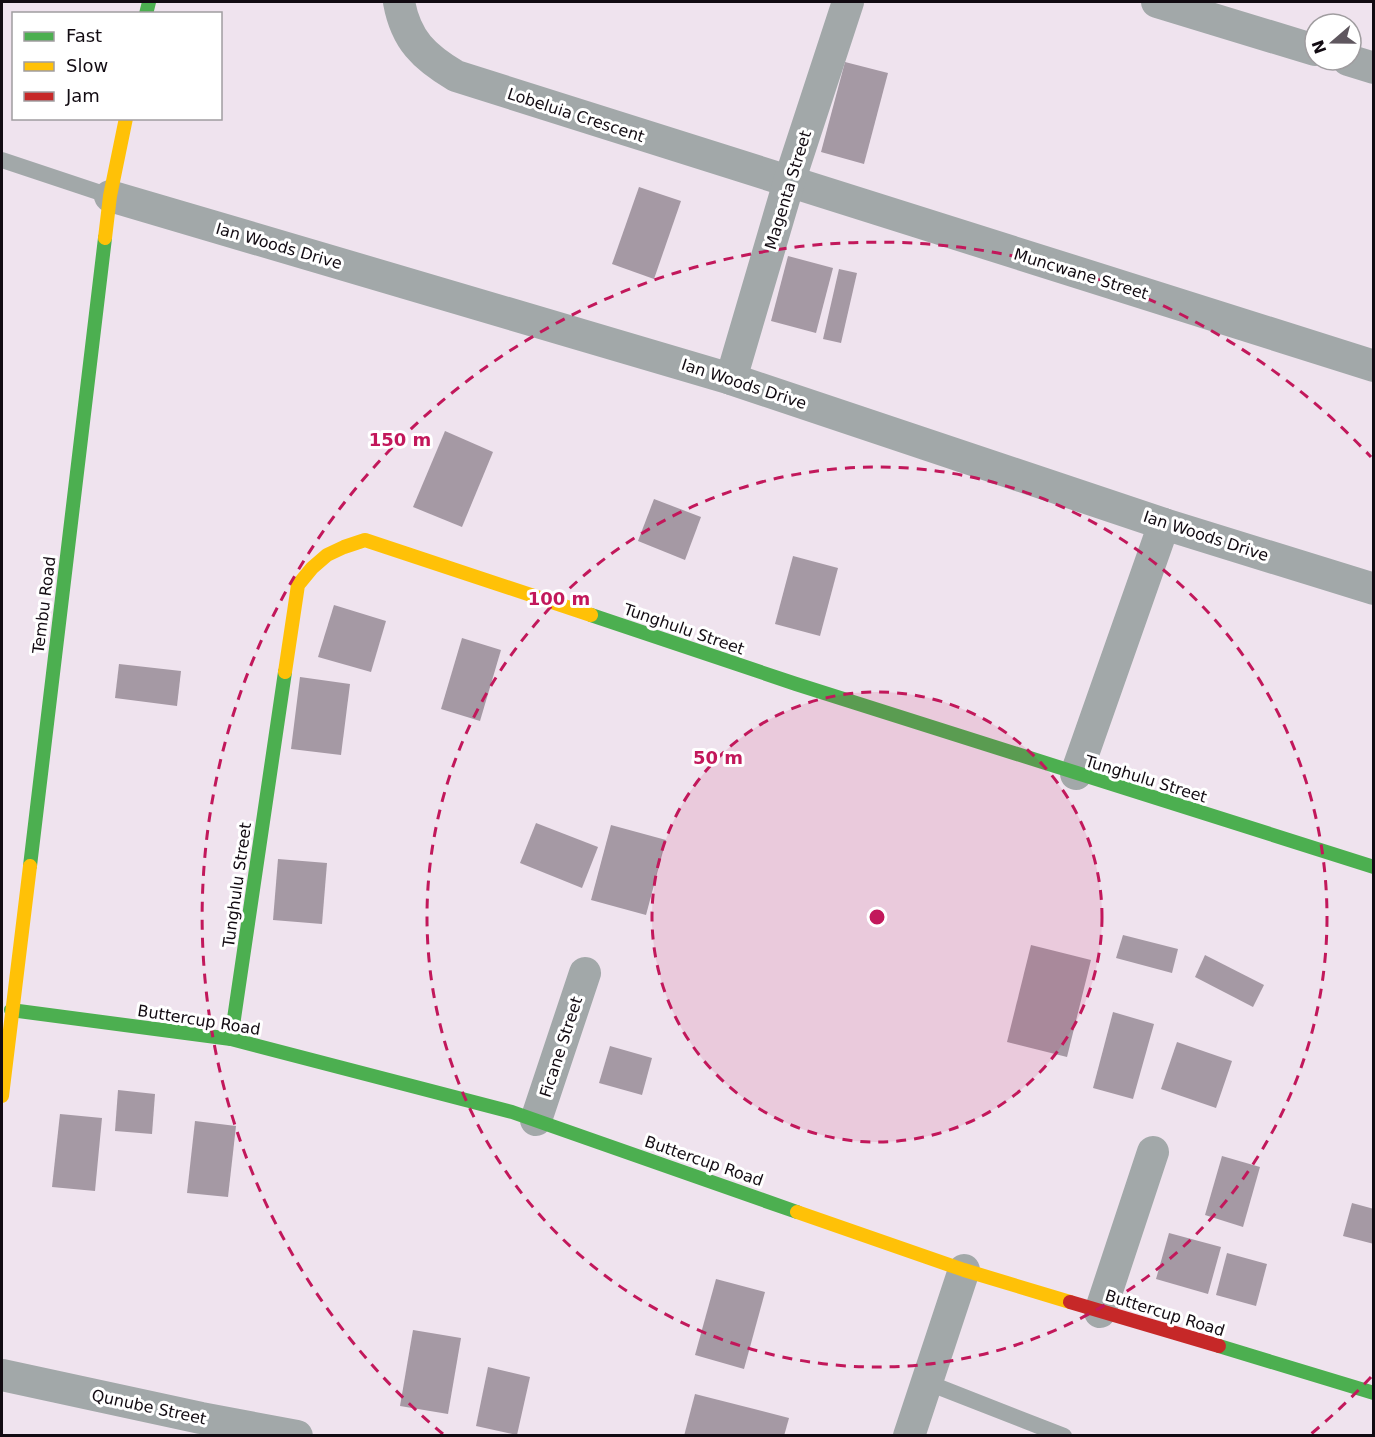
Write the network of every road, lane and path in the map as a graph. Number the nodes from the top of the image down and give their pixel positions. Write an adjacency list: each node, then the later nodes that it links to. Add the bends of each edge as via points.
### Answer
1 (399, 2): 7 (street, Lobeluia Crescent, via 408,33 420,49 456,76)
2 (848, 2): 7 (street, Magenta Street)
3 (1157, 2): 4 (street)
4 (1303, 46)
5 (126, 120): 8 (street, Tembu Road)
6 (2, 160): 8 (lane)
7 (789, 182): 9 (street, Muncwane Street); 10 (street, Magenta Street)
8 (110, 196): 10 (street, Ian Woods Drive); 16 (street, Tembu Road)
9 (1374, 366)
10 (731, 379): 11 (street, Ian Woods Drive)
11 (1164, 524): 12 (street, Ian Woods Drive); 13 (street)
12 (1374, 589)
13 (1076, 774): 14 (street, Tunghulu Street); 19 (street, Tunghulu Street, via 365,540 342,546 323,558 298,585)
14 (1374, 867)
15 (2, 942): 16 (lane)
16 (19, 944): 18 (street, Tembu Road)
17 (585, 973): 21 (street, Ficane Street)
18 (11, 1010): 19 (street, Buttercup Road); 20 (street, Tembu Road)
19 (231, 1039): 21 (street, Buttercup Road)
20 (2, 1096)
21 (536, 1120): 23 (street, Buttercup Road)
22 (1153, 1152): 24 (street)
23 (964, 1270): 24 (street, Buttercup Road); 26 (street)
24 (1100, 1311): 27 (street, Buttercup Road)
25 (2, 1375): 28 (street, Qunube Street)
26 (926, 1382): 29 (street); 30 (lane)
27 (1374, 1393)
28 (297, 1436)
29 (909, 1436)
30 (1064, 1436)

